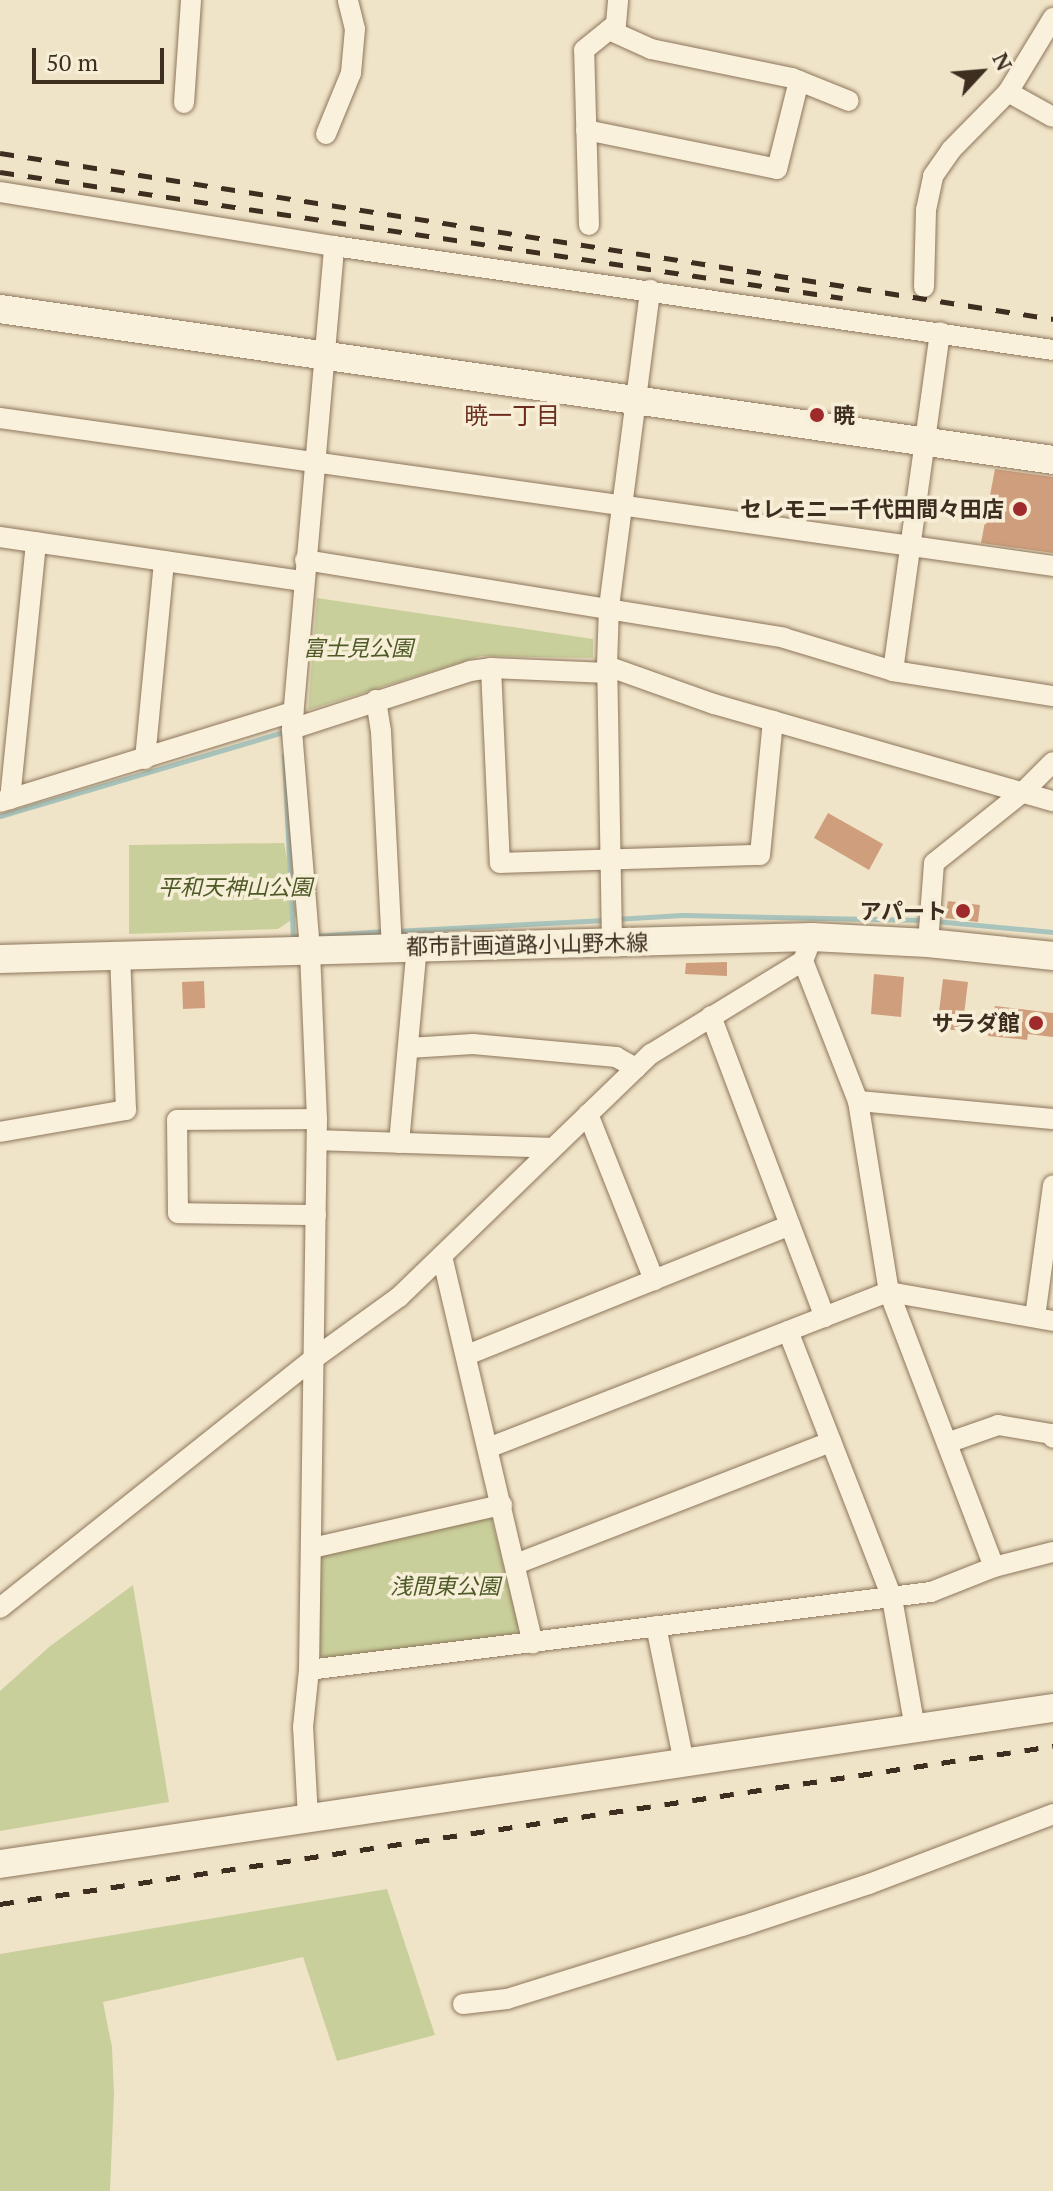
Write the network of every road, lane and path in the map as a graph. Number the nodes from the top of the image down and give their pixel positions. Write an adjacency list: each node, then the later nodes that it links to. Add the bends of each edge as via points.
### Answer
1 (191, 0): 9 (street)
2 (348, 0): 12 (street, via 355,29 351,73)
3 (618, 0): 5 (street, via 616,24)
4 (1053, 18): 7 (street)
5 (609, 30): 6 (street, via 651,49); 11 (street, via 584,50)
6 (799, 81): 8 (street); 11 (street, via 777,169)
7 (1008, 92): 10 (street); 16 (street, via 933,176 926,210)
8 (849, 101)
9 (184, 103)
10 (1053, 117)
11 (586, 130): 14 (street)
12 (326, 134)
13 (0, 192): 15 (street)
14 (589, 225)
15 (334, 246): 17 (street); 21 (street)
16 (924, 287)
17 (650, 290): 19 (street); 22 (street)
18 (0, 309): 21 (street)
19 (940, 332): 20 (street); 24 (street)
20 (1053, 350)
21 (323, 355): 22 (street); 26 (street)
22 (634, 398): 24 (street); 27 (street)
23 (0, 418): 26 (street)
24 (926, 442): 25 (street); 30 (street)
25 (1053, 460)
26 (314, 462): 27 (street); 33 (street)
27 (621, 506): 30 (street); 34 (street)
28 (0, 537): 29 (street)
29 (36, 542): 31 (street); 45 (street)
30 (911, 546): 32 (street); 37 (street)
31 (164, 561): 33 (street); 42 (street)
32 (1053, 566)
33 (304, 571): 34 (street); 40 (street)
34 (609, 607): 36 (street); 37 (street, via 784,638)
35 (491, 668): 36 (street); 39 (street); 47 (street, via 500,863)
36 (607, 669): 41 (street); 47 (street)
37 (893, 671): 38 (street)
38 (1053, 696)
39 (376, 700): 40 (street); 50 (street)
40 (292, 721): 42 (street); 52 (street)
41 (773, 721): 44 (street); 47 (street, via 760,855)
42 (145, 759): 45 (street)
43 (1053, 762): 44 (street)
44 (1023, 792): 46 (street); 49 (street, via 934,863)
45 (5, 801)
46 (1053, 801)
47 (611, 860): 48 (street)
48 (612, 942): 50 (street, 都市計画道路小山野木線); 51 (street, 都市計画道路小山野木線)
49 (928, 943): 51 (street, 都市計画道路小山野木線); 54 (street, 都市計画道路小山野木線)
50 (405, 947): 52 (street, 都市計画道路小山野木線); 57 (street)
51 (807, 949): 56 (street); 59 (street)
52 (310, 950): 53 (street, 都市計画道路小山野木線); 62 (street)
53 (120, 955): 55 (street, 都市計画道路小山野木線); 63 (street, via 126,1110)
54 (1053, 956)
55 (0, 959)
56 (711, 1016): 58 (street); 68 (street)
57 (408, 1048): 58 (street, via 473,1044 616,1057); 64 (street)
58 (636, 1068): 60 (street)
59 (858, 1101): 61 (street); 71 (street)
60 (588, 1114): 65 (street); 70 (street)
61 (1053, 1119)
62 (317, 1130): 64 (street); 67 (street); 67 (street, via 177,1120 178,1213)
63 (0, 1132)
64 (399, 1143): 65 (street)
65 (552, 1148): 69 (street)
66 (1053, 1185): 73 (street)
67 (316, 1215): 76 (street)
68 (790, 1225): 70 (street); 72 (street)
69 (442, 1256): 75 (street); 76 (street, via 399,1297)
70 (654, 1280): 75 (street)
71 (889, 1292): 72 (street); 73 (street); 79 (street)
72 (825, 1317): 74 (street)
73 (1044, 1319)
74 (788, 1331): 78 (street); 80 (street)
75 (467, 1355): 80 (street)
76 (316, 1357): 82 (street); 87 (street)
77 (1053, 1438): 79 (street, via 998,1425)
78 (831, 1442): 84 (street); 86 (street)
79 (947, 1443): 85 (street)
80 (488, 1448): 81 (street)
81 (502, 1505): 82 (street); 84 (street)
82 (312, 1548): 90 (street)
83 (1053, 1552): 85 (street)
84 (516, 1564): 89 (street)
85 (994, 1567): 86 (street, via 931,1592)
86 (892, 1598): 88 (street); 92 (street)
87 (0, 1608)
88 (656, 1626): 89 (street); 93 (street)
89 (533, 1643): 90 (street)
90 (309, 1670): 95 (street, via 303,1727)
91 (1053, 1708): 92 (street)
92 (915, 1729): 93 (street)
93 (684, 1763): 95 (street)
94 (1053, 1814): 97 (street, via 742,1926 507,1999)
95 (308, 1818): 96 (street)
96 (0, 1864)
97 (463, 2004)

